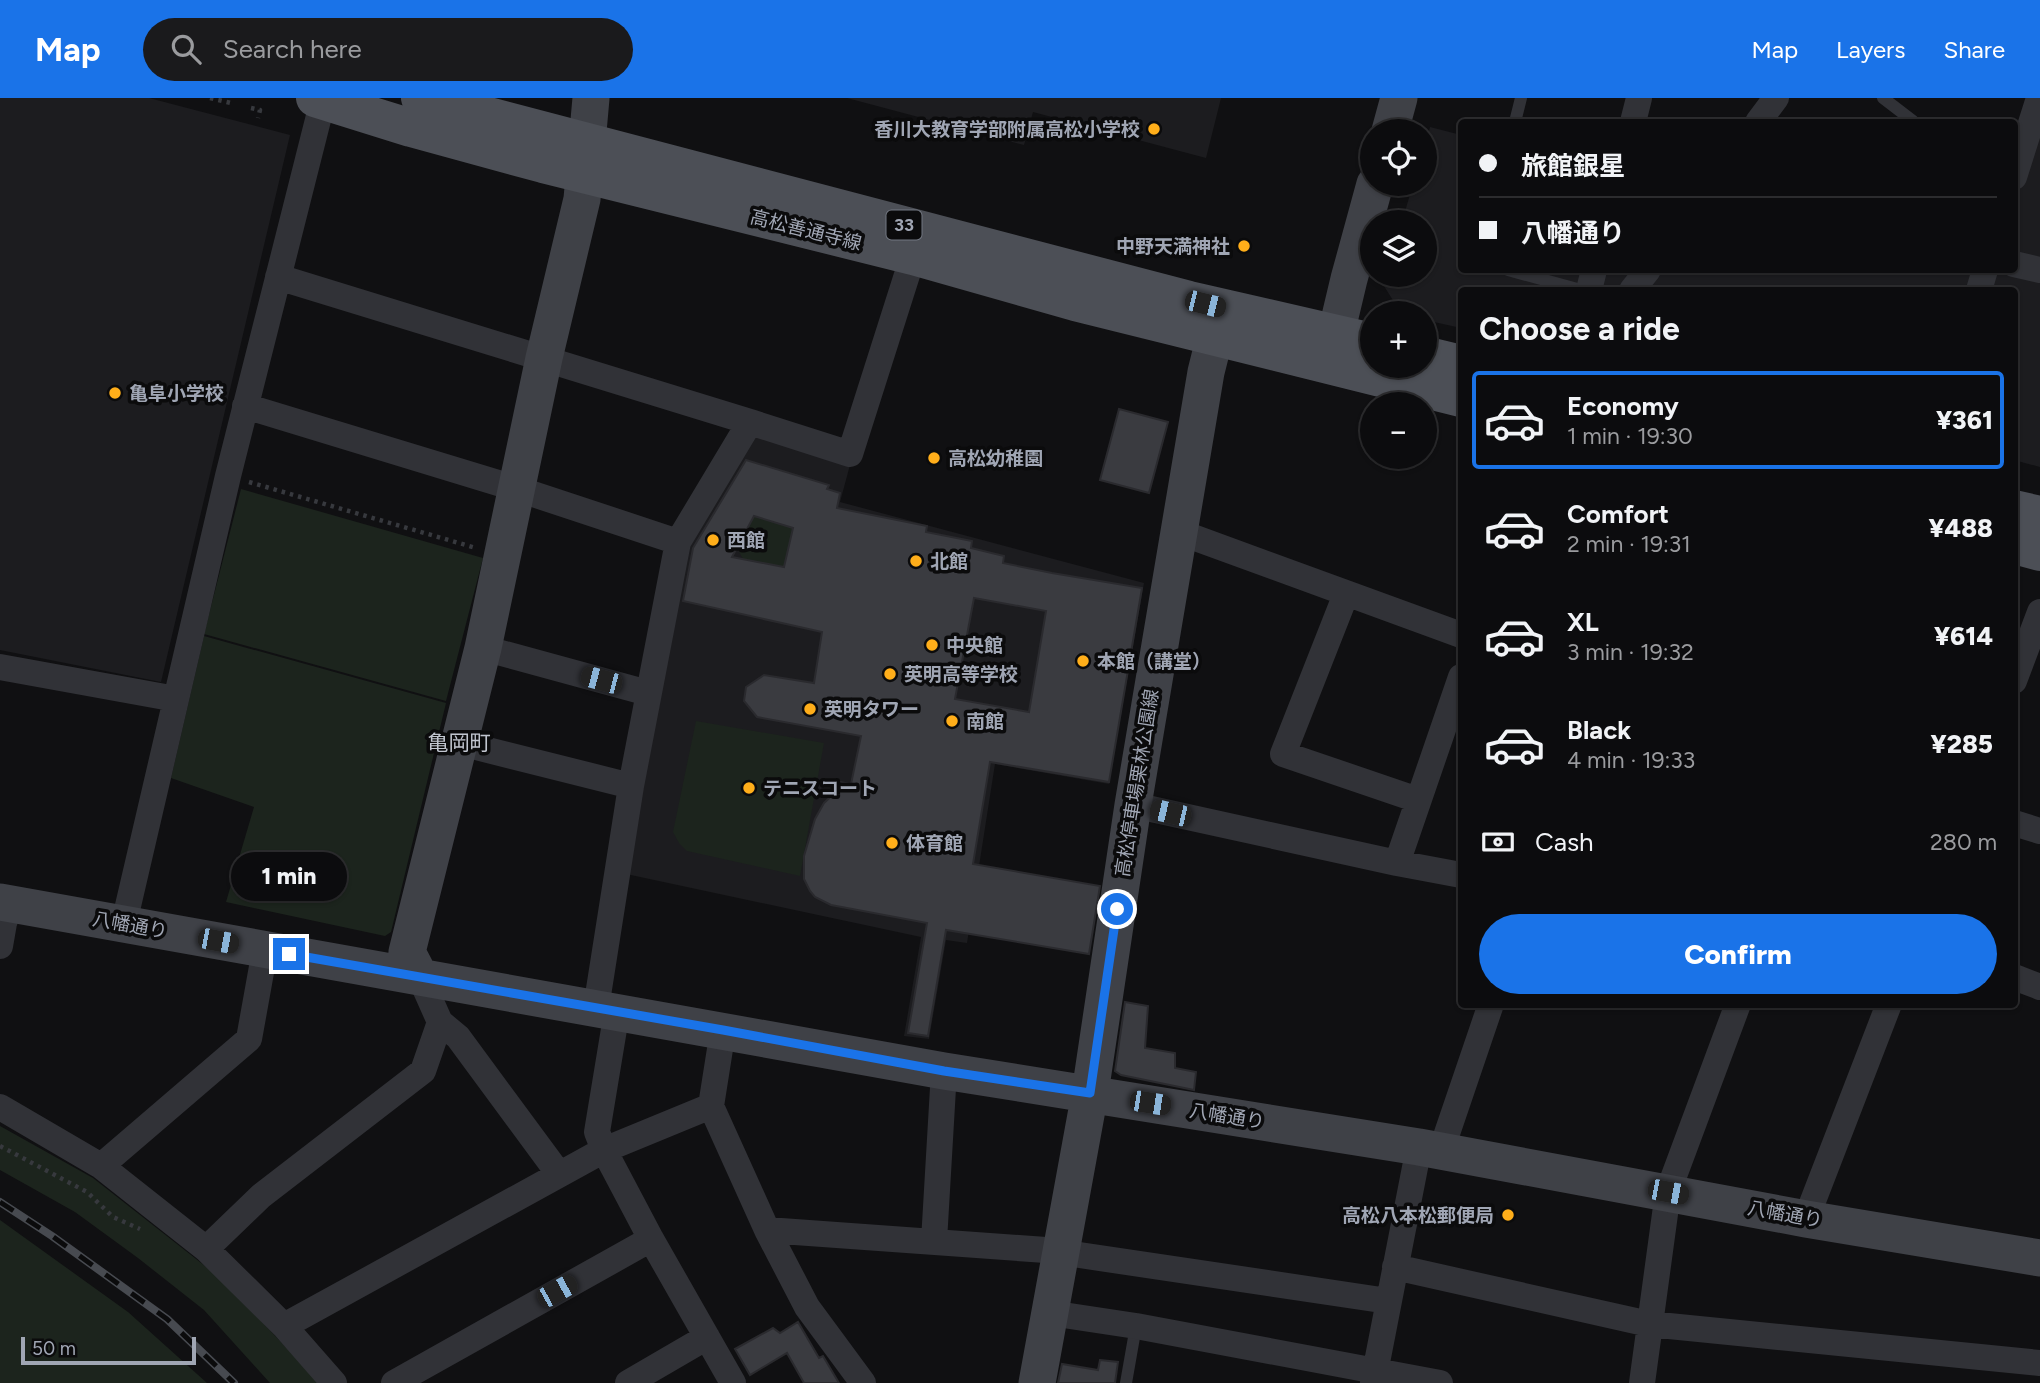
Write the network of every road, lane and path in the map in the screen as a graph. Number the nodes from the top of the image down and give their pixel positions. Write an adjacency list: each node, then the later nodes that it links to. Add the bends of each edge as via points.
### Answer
1 (210, 98): 11 (path)
2 (420, 98): 19 (main road, 高松善通寺線 / 33)
3 (591, 98): 19 (street)
4 (1399, 98): 14 (street)
5 (1521, 98): 15 (lane)
6 (1639, 98): 16 (street)
7 (1776, 98): 17 (street)
8 (1883, 98): 18 (lane)
9 (2039, 98): 20 (street)
10 (319, 99): 19 (main road, 高松善通寺線 / 33, via 411,128); 27 (street)
11 (231, 103)
12 (251, 108): 13 (path, via 260,110)
13 (258, 118)
14 (1393, 119)
15 (1516, 119)
16 (1634, 119)
17 (1760, 119)
18 (1910, 119)
19 (585, 157): 22 (main road, 高松善通寺線 / 33); 30 (main road, 高松善通寺線 / 33); 32 (street, via 582,199)
20 (2018, 164)
21 (1372, 196): 31 (street, via 1349,279)
22 (913, 256): 30 (main road, 高松善通寺線 / 33, via 1075,302); 37 (street, via 850,454)
23 (2018, 265): 24 (street)
24 (2040, 270)
25 (1519, 273): 28 (lane)
26 (1646, 273): 29 (street)
27 (278, 277): 32 (street); 36 (street)
28 (1570, 287)
29 (1634, 287)
30 (1217, 323): 31 (main road, 高松善通寺線 / 33); 42 (street, 高松停車場栗林公園線)
31 (1346, 347): 35 (main road, 高松善通寺線 / 33)
32 (544, 358): 37 (street); 39 (street)
33 (1437, 358): 34 (main road)
34 (1458, 363)
35 (1458, 397)
36 (245, 405): 38 (street); 39 (street)
37 (750, 422): 43 (street)
38 (228, 476): 46 (path); 55 (street)
39 (518, 489): 43 (street); 46 (street)
40 (2018, 510): 41 (main road)
41 (2040, 515)
42 (1179, 533): 47 (street); 59 (street, 高松停車場栗林公園線)
43 (678, 542): 54 (street)
44 (2018, 546): 45 (main road)
45 (2040, 552)
46 (504, 556): 50 (street)
47 (1346, 594): 49 (street); 58 (street, via 1283,754)
48 (2040, 612): 52 (street)
49 (1458, 634)
50 (483, 648): 54 (street); 56 (street)
51 (0, 667): 55 (street)
52 (2018, 670)
53 (1458, 686): 58 (street)
54 (648, 692): 57 (street)
55 (176, 699): 65 (street)
56 (460, 743): 57 (street); 68 (street, via 407,952)
57 (631, 786): 74 (street)
58 (1418, 800): 62 (street)
59 (1133, 805): 62 (street); 78 (street, 高松停車場栗林公園線)
60 (2018, 824): 61 (street)
61 (2040, 831)
62 (1397, 863): 63 (street)
63 (1458, 874)
64 (5, 903): 65 (street, 八幡通り); 66 (street)
65 (124, 923): 67 (street, 八幡通り)
66 (0, 946)
67 (265, 950): 68 (street, 八幡通り); 84 (street, via 249,1040)
68 (420, 977): 74 (street, 八幡通り); 75 (street)
69 (2018, 978): 70 (street)
70 (2040, 986)
71 (1489, 1008): 82 (street)
72 (1737, 1008): 86 (street)
73 (1887, 1008): 87 (street)
74 (607, 1009): 76 (street, 八幡通り); 83 (street, via 597,1132)
75 (440, 1022): 85 (street, via 458,1037); 92 (street, via 423,1071 261,1196)
76 (723, 1030): 77 (street, 八幡通り); 79 (street)
77 (944, 1071): 78 (street, 八幡通り); 91 (street)
78 (1090, 1093): 82 (street, 八幡通り); 93 (street, 高松停車場栗林公園線)
79 (711, 1106): 83 (street); 88 (street)
80 (0, 1107): 84 (street)
81 (0, 1146): 89 (path, via 87,1192 113,1217)
82 (1430, 1149): 86 (street, 八幡通り); 95 (street)
83 (604, 1150): 85 (street); 90 (street)
84 (101, 1166): 92 (street)
85 (559, 1174): 99 (street)
86 (1668, 1192): 87 (street, 八幡通り); 98 (street)
87 (1806, 1219): 94 (street, 八幡通り)
88 (767, 1230): 91 (street); 109 (street, via 807,1307)
89 (144, 1231)
90 (651, 1239): 101 (street); 106 (street)
91 (934, 1241): 93 (street)
92 (206, 1249): 99 (street)
93 (1062, 1253): 96 (street); 97 (street, 高松停車場栗林公園線)
94 (2040, 1258)
95 (1395, 1267): 96 (street); 98 (street)
96 (1388, 1301): 103 (street)
97 (1051, 1313): 100 (street); 104 (street, 高松停車場栗林公園線)
98 (1649, 1324): 102 (street); 112 (street)
99 (284, 1326): 105 (street)
100 (1136, 1326): 103 (street); 110 (lane)
101 (707, 1337): 107 (street); 108 (street)
102 (2040, 1363)
103 (1374, 1377): 111 (street)
104 (1030, 1380)
105 (334, 1383)
106 (394, 1383)
107 (628, 1383)
108 (733, 1383)
109 (863, 1383)
110 (1126, 1383)
111 (1440, 1383)
112 (1642, 1383)

